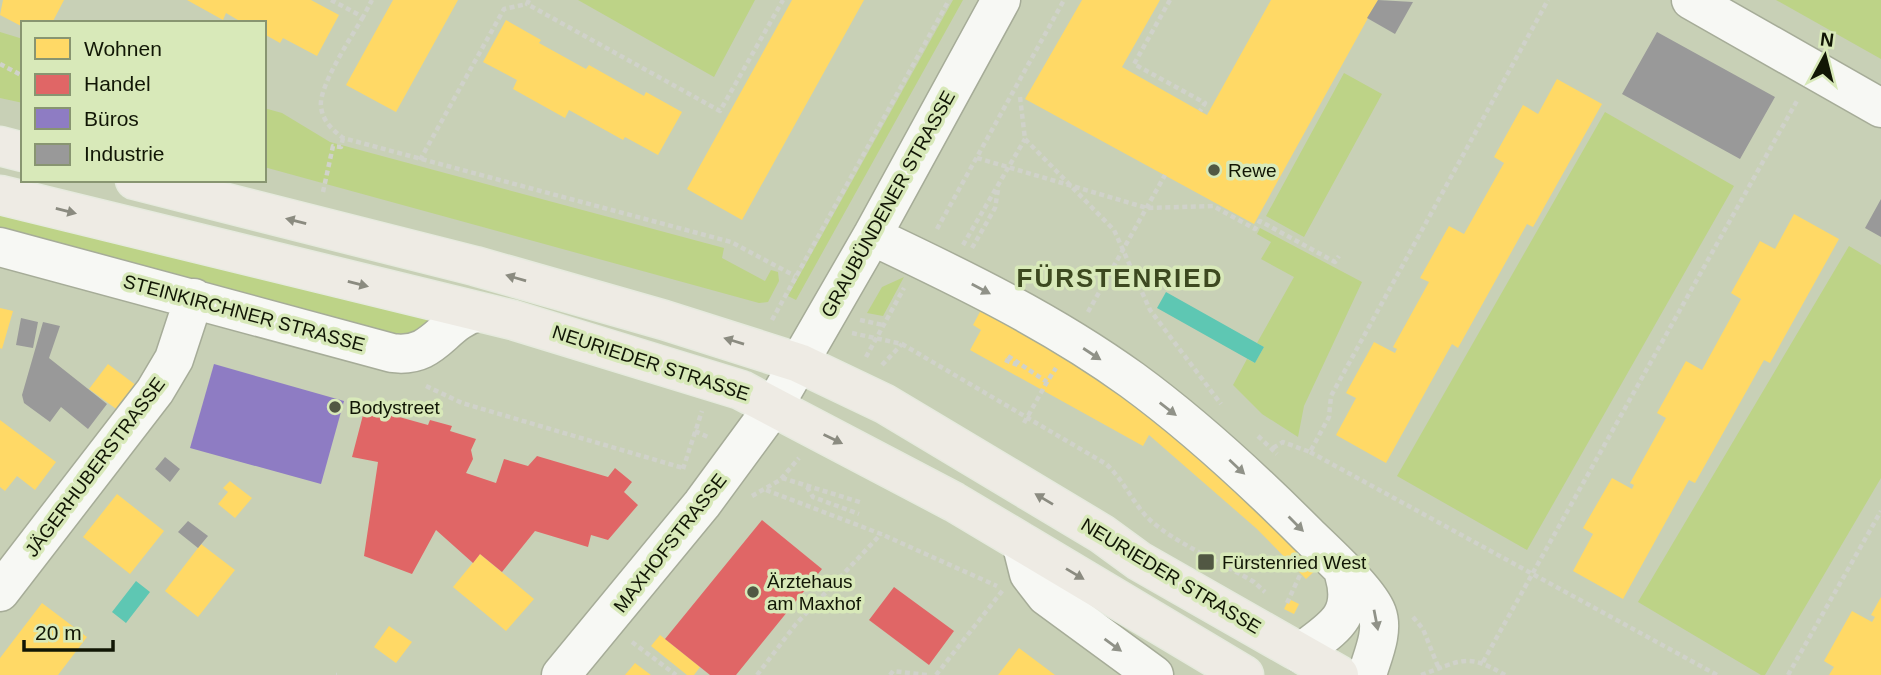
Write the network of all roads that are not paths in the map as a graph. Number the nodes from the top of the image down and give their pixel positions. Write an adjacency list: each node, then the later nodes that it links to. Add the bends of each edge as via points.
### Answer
1 (1001, 0): 8 (street, GRAUBÜNDENER STRASSE)
2 (1691, 0): 3 (street)
3 (1881, 108)
4 (0, 146): 5 (main road)
5 (21, 151)
6 (143, 182): 12 (main road, NEURIEDER STRASSE, one-way to 6, via 475,266)
7 (0, 195): 11 (main road, NEURIEDER STRASSE, one-way to 11)
8 (872, 236): 12 (street, GRAUBÜNDENER STRASSE); 15 (street, one-way to 15, via 1072,340 1130,379 1206,438)
9 (0, 247): 10 (street, STEINKIRCHNER STRASSE)
10 (194, 298): 11 (street, STEINKIRCHNER STRASSE, via 398,354 426,349 456,323); 16 (street, JÄGERHUBERSTRASSE, via 174,359 155,391)
11 (478, 312): 13 (main road, NEURIEDER STRASSE, via 717,382)
12 (799, 363): 13 (street, GRAUBÜNDENER STRASSE); 17 (main road, NEURIEDER STRASSE, one-way to 12, via 1139,561 1102,534 885,404)
13 (774, 406): 14 (main road, NEURIEDER STRASSE, one-way to 14, via 889,466); 18 (street, MAXHOFSTRASSE, via 702,504)
14 (1012, 574): 19 (street, one-way to 19); 20 (main road, NEURIEDER STRASSE, one-way to 20)
15 (1344, 574): 17 (street, via 1349,593 1345,614); 22 (street, one-way to 22, via 1370,600 1380,624)
16 (0, 592)
17 (1300, 653): 21 (main road, NEURIEDER STRASSE)
18 (561, 675)
19 (1153, 675)
20 (1244, 675)
21 (1339, 675)
22 (1367, 675)

